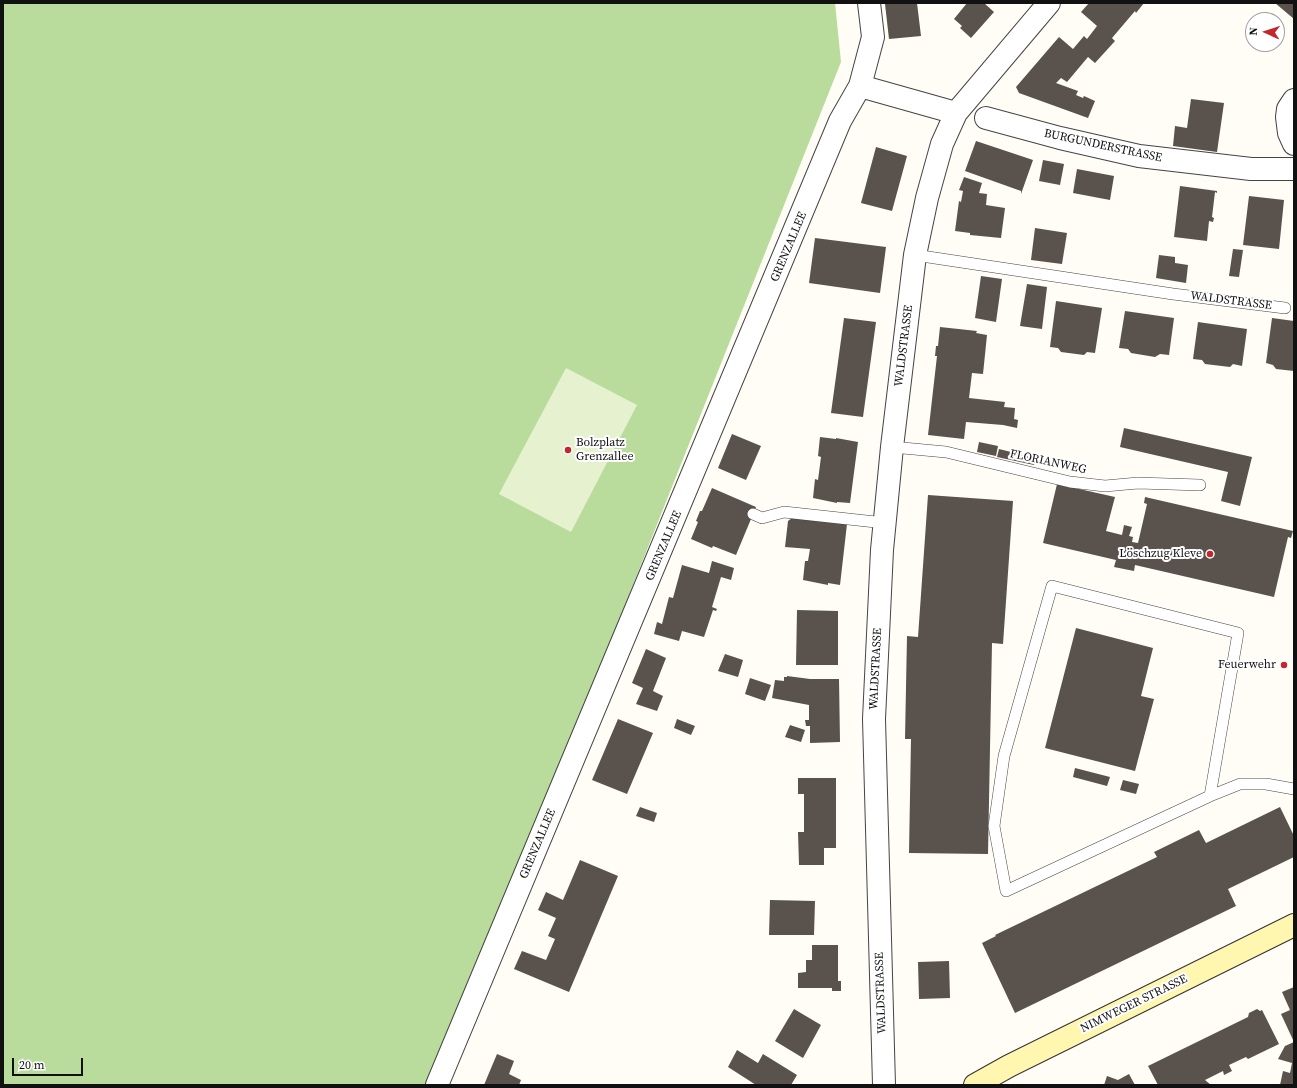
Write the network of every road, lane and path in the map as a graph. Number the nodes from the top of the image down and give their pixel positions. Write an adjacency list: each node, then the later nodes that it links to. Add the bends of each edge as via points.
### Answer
1 (870, 3): 3 (street, GRENZALLEE, via 873,37)
2 (1049, 3): 5 (street, WALDSTRASSE)
3 (860, 86): 5 (street); 18 (street, GRENZALLEE, via 840,121)
4 (1294, 100): 7 (street, via 1288,109 1287,117 1289,133)
5 (956, 113): 9 (street, WALDSTRASSE, via 940,151)
6 (986, 118): 8 (street, BURGUNDERSTRASSE, via 1139,156 1251,169)
7 (1294, 144)
8 (1294, 169)
9 (915, 255): 10 (lane, WALDSTRASSE, via 1173,294); 11 (street, WALDSTRASSE)
10 (1285, 308)
11 (892, 447): 12 (lane, FLORIANWEG, via 946,452 1070,482 1105,486 1138,483); 14 (street, WALDSTRASSE)
12 (1200, 485)
13 (753, 514): 14 (lane, via 762,518 784,512)
14 (884, 523): 19 (street, WALDSTRASSE, via 874,719)
15 (1294, 789): 16 (lane, via 1266,784 1240,784)
16 (1210, 796): 16 (lane, via 1006,891 994,826 1004,756 1052,586 1238,633)
17 (1294, 925): 20 (main road, NIMWEGER STRASSE)
18 (437, 1085)
19 (884, 1085)
20 (975, 1085)

